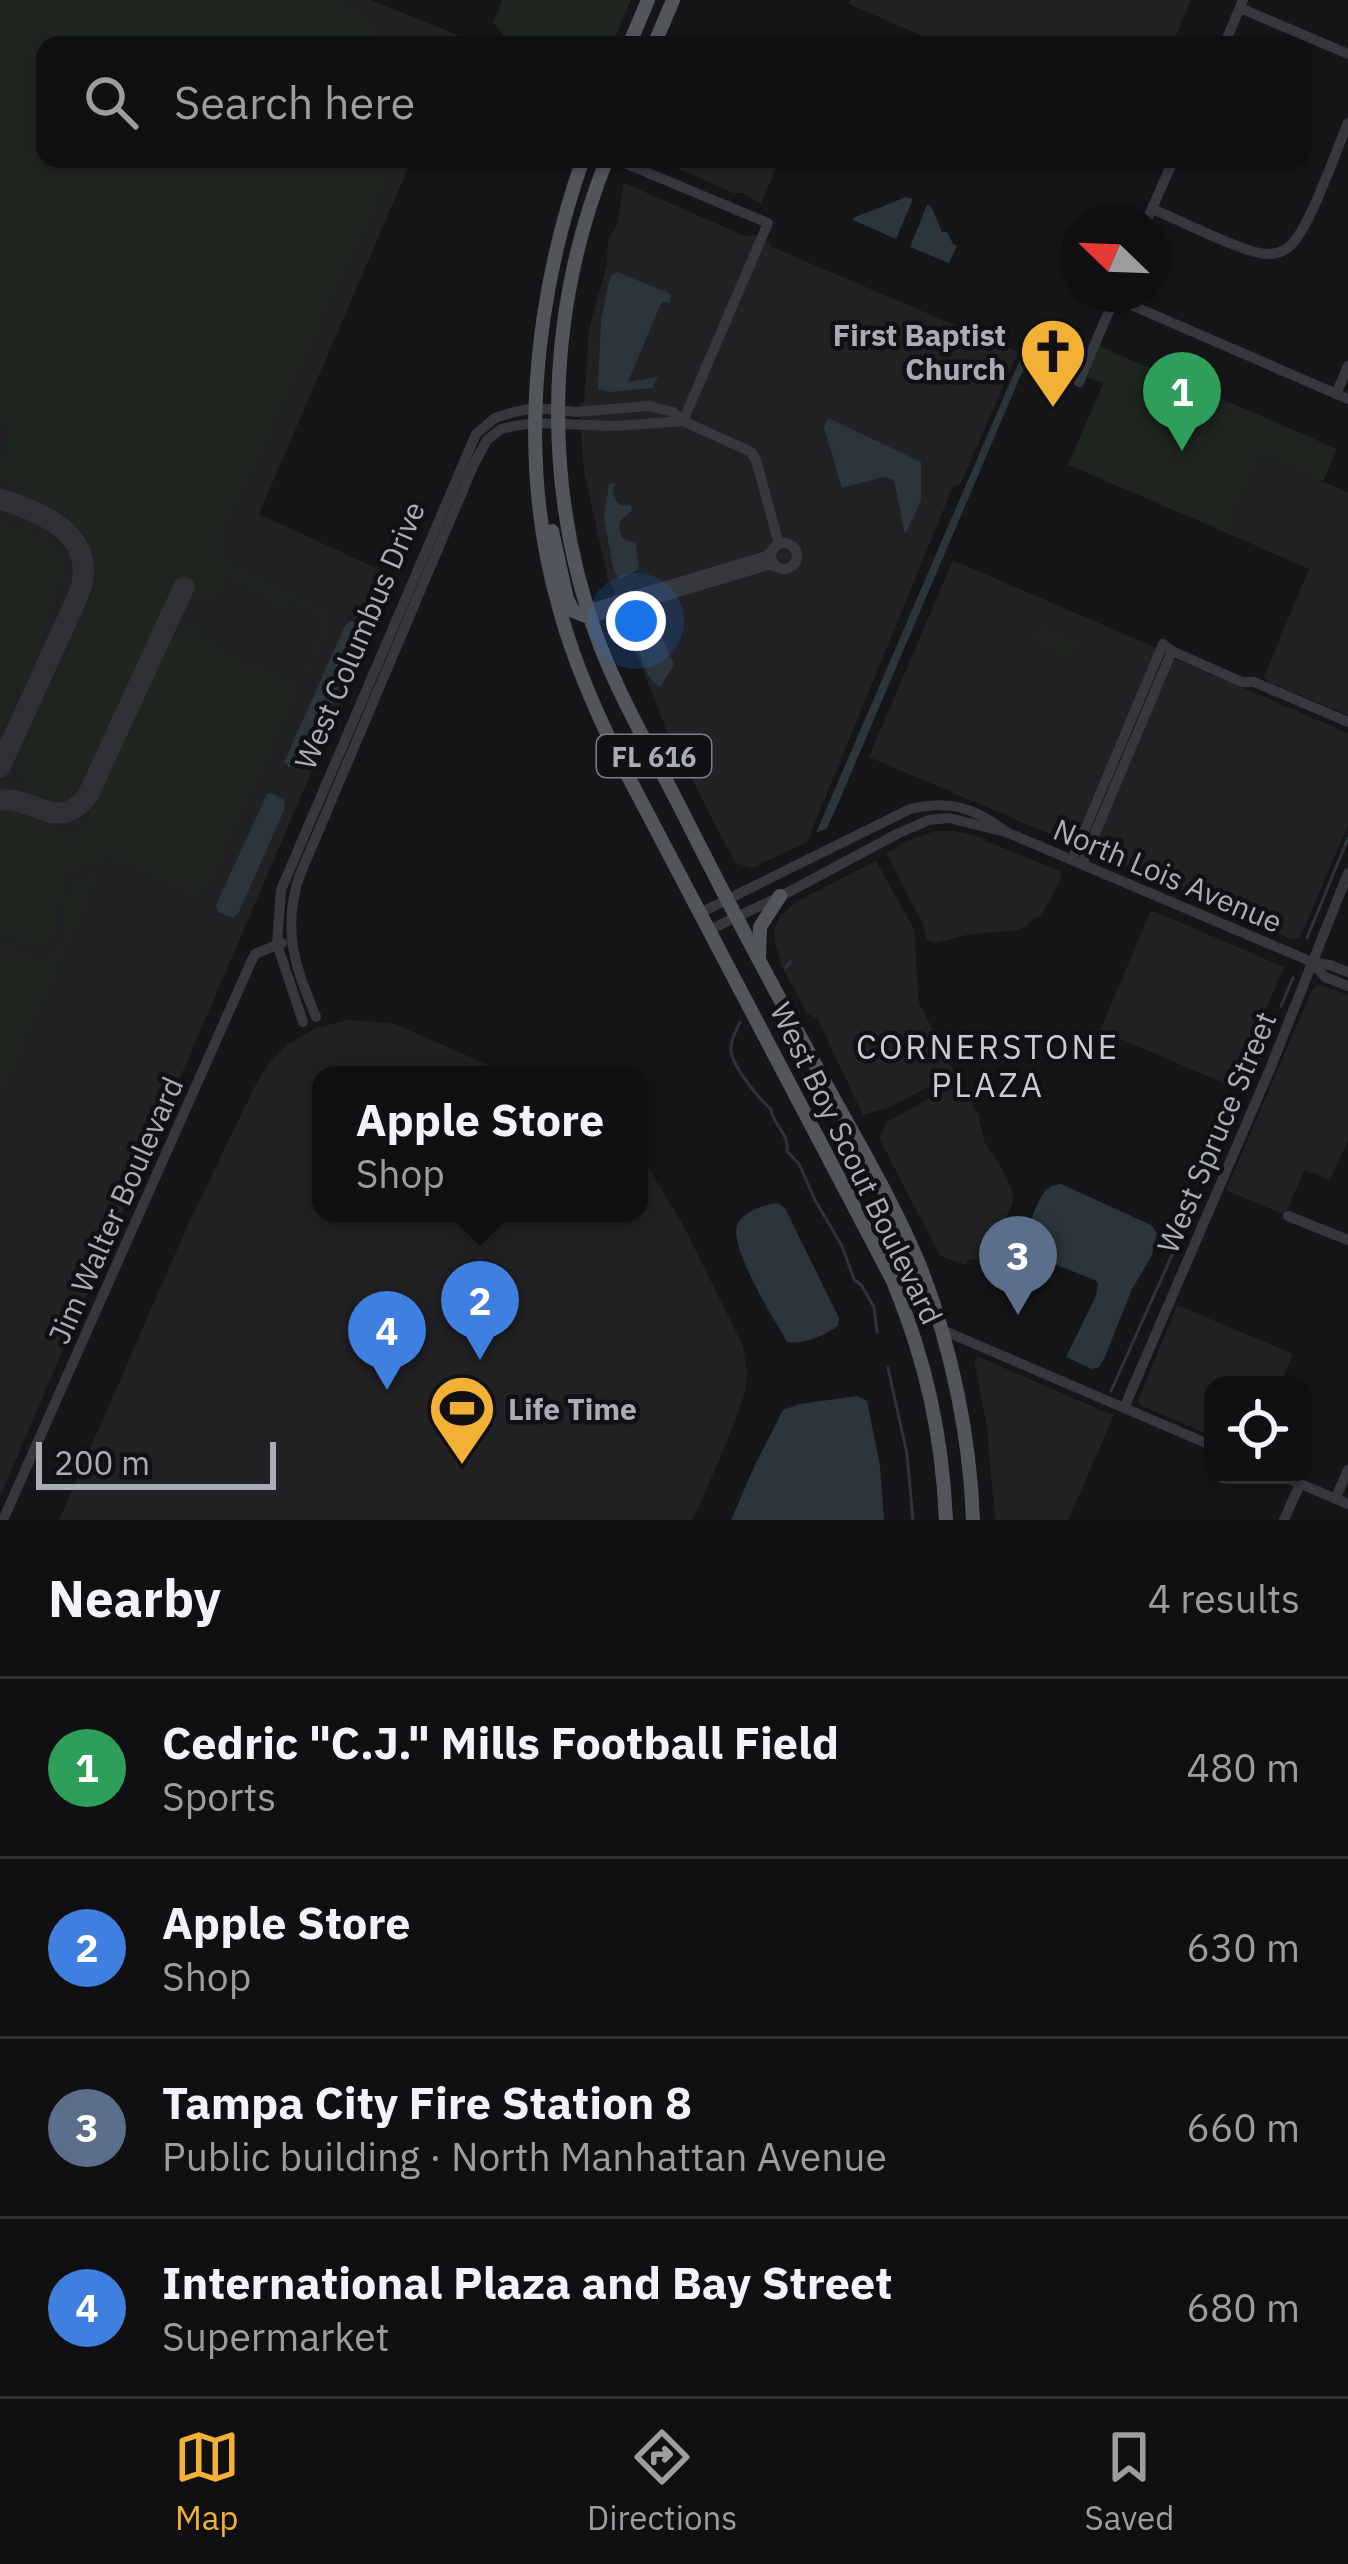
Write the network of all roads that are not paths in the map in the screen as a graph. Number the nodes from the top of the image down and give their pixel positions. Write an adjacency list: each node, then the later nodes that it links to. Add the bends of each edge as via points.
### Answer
1 (673, 0): 6 (main road)
2 (1242, 4): 7 (street); 8 (street)
3 (645, 6): 4 (main road); 5 (street)
4 (633, 36)
5 (640, 36)
6 (658, 36)
7 (1228, 36)
8 (1310, 36)
9 (1312, 37): 10 (street)
10 (1348, 54)
11 (1348, 123): 17 (street, via 1288,248 1253,251)
12 (580, 168): 25 (main road, West Boy Scout Boulevard / FL 616, via 554,260)
13 (605, 168): 22 (main road, West Boy Scout Boulevard / FL 616, via 574,259)
14 (626, 168): 27 (street, via 768,223)
15 (1170, 168): 16 (street)
16 (1154, 204)
17 (1168, 215)
18 (1109, 312): 21 (street)
19 (1152, 312): 23 (street)
20 (1348, 366): 23 (street)
21 (1079, 382)
22 (558, 388): 24 (street); 26 (main road, West Boy Scout Boulevard / FL 616)
23 (1342, 396)
24 (577, 412): 26 (street); 27 (street, via 649,406)
25 (535, 416): 26 (street, West Columbus Drive); 30 (main road, West Boy Scout Boulevard / FL 616); 44 (street, West Columbus Drive, via 501,429 474,464 299,877); 45 (street, West Columbus Drive, via 495,418 467,451 281,890)
26 (557, 418): 28 (street); 29 (main road, West Boy Scout Boulevard / FL 616)
27 (683, 421): 28 (street); 31 (street, via 751,452)
28 (577, 427): 29 (street)
29 (561, 465): 34 (main road, West Boy Scout Boulevard / FL 616)
30 (540, 499): 34 (main road, via 567,598 573,611); 41 (main road, West Boy Scout Boulevard / FL 616, via 559,608 586,690)
31 (775, 548): 32 (street); 32 (street, via 792,546 796,558 788,568); 33 (street)
32 (776, 566): 33 (street)
33 (688, 584): 34 (street)
34 (590, 614): 40 (main road, West Boy Scout Boulevard / FL 616, via 614,680)
35 (1348, 722): 37 (street, via 1168,648)
36 (1006, 832): 37 (street, North Lois Avenue); 39 (street, North Lois Avenue, via 929,820); 40 (street, North Lois Avenue, via 982,813 954,806 910,809)
37 (1077, 862): 47 (street, North Lois Avenue)
38 (1348, 874): 47 (street, West Spruce Street)
39 (780, 896): 42 (street, North Lois Avenue); 46 (main road, via 760,926)
40 (727, 900): 41 (street, North Lois Avenue); 42 (main road, West Boy Scout Boulevard / FL 616)
41 (700, 913): 43 (main road, West Boy Scout Boulevard / FL 616)
42 (736, 919): 43 (street, North Lois Avenue); 46 (main road, West Boy Scout Boulevard / FL 616)
43 (709, 930): 53 (main road, West Boy Scout Boulevard / FL 616)
44 (291, 941): 45 (street); 45 (street, via 309,1019)
45 (277, 944): 59 (street, Jim Walter Boulevard, via 250,962)
46 (759, 962): 52 (main road, West Boy Scout Boulevard / FL 616, via 886,1194)
47 (1312, 962): 48 (street, North Lois Avenue); 49 (street, North Lois Avenue); 54 (street, West Spruce Street)
48 (1348, 972)
49 (1348, 986)
50 (1288, 1216): 51 (street)
51 (1348, 1240)
52 (940, 1329): 53 (main road); 54 (street); 61 (main road, West Boy Scout Boulevard / FL 616)
53 (915, 1334): 60 (main road, West Boy Scout Boulevard / FL 616)
54 (1124, 1408): 55 (street)
55 (1204, 1442)
56 (1348, 1470): 58 (street)
57 (1300, 1484): 58 (street); 62 (street)
58 (1342, 1502)
59 (3, 1520)
60 (946, 1520)
61 (973, 1520)
62 (1284, 1520)

